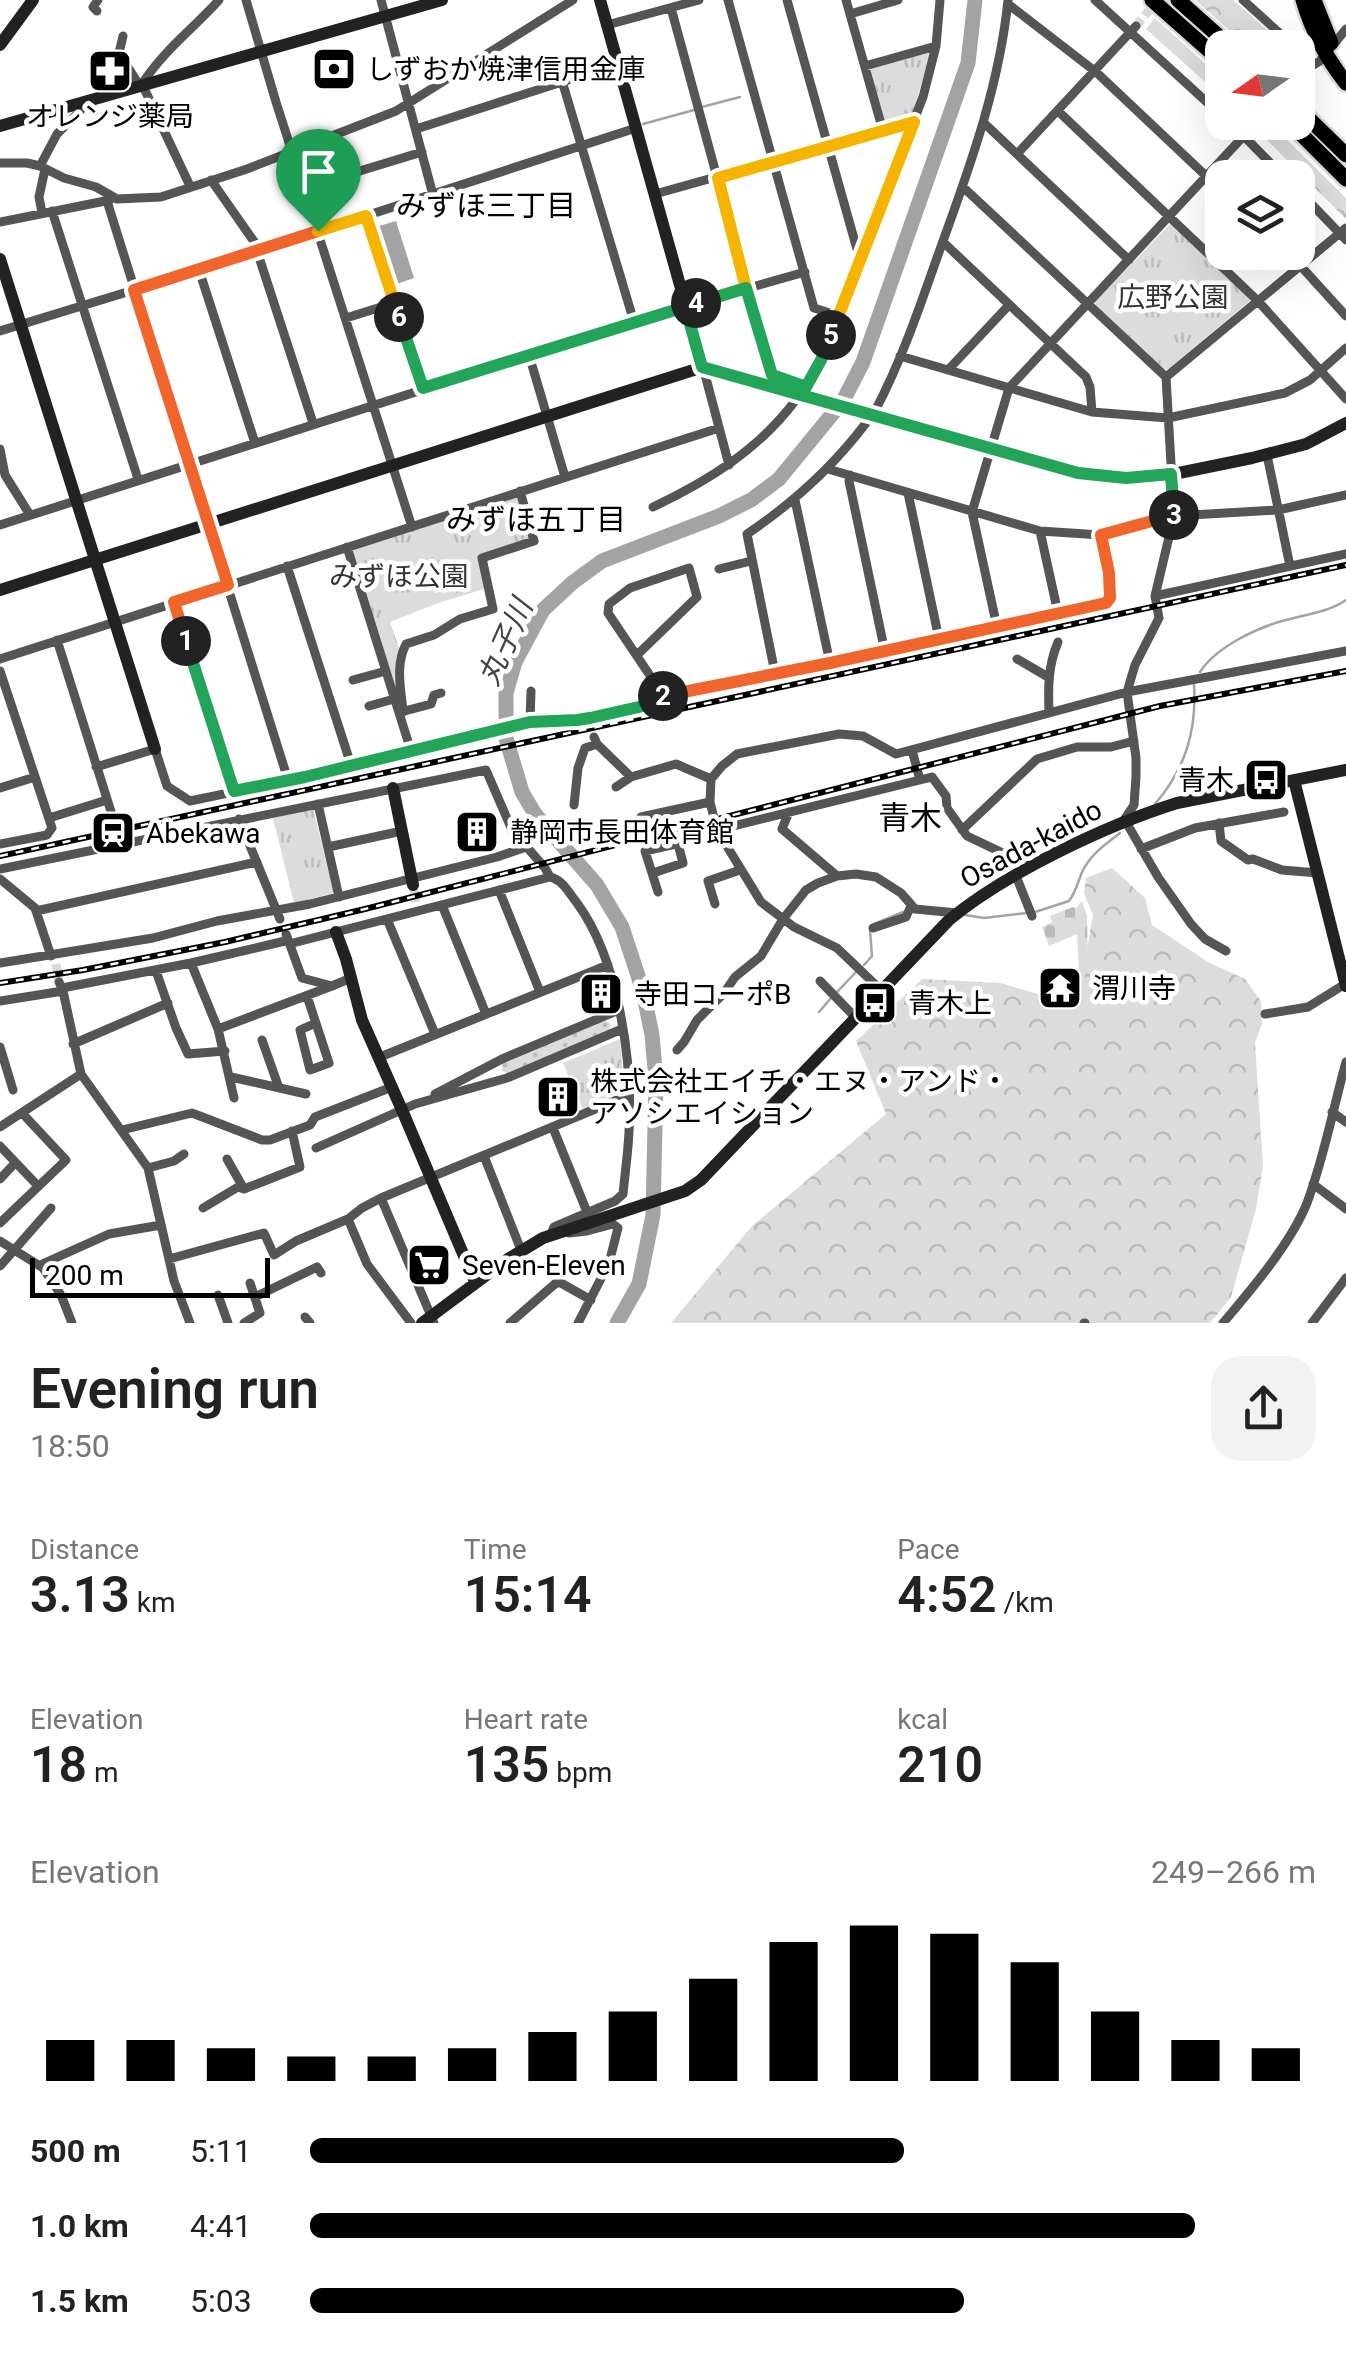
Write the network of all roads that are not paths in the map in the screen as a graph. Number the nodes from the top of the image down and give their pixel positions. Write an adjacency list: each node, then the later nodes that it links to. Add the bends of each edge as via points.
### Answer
1 (14, 0): 21 (street)
2 (219, 0): 44 (street)
3 (246, 0): 34 (street)
4 (382, 0): 24 (street)
5 (442, 0): 24 (street)
6 (573, 0): 47 (street)
7 (600, 0): 25 (street)
8 (699, 0): 22 (street)
9 (728, 0): 67 (street)
10 (787, 0): 60 (street)
11 (846, 0): 23 (street)
12 (898, 0): 23 (street)
13 (940, 0): 32 (street)
14 (1096, 0): 26 (street)
15 (1152, 0): 33 (highway)
16 (1178, 0): 28 (highway)
17 (1243, 0): 29 (street)
18 (1303, 0): 36 (highway)
19 (1314, 0): 36 (highway)
20 (1008, 2): 41 (street); 50 (street)
21 (30, 5): 31 (street)
22 (677, 5): 25 (street); 71 (street)
23 (850, 14): 39 (street)
24 (386, 16): 34 (street); 47 (street)
25 (607, 26): 38 (street)
26 (1133, 28): 41 (street); 45 (street)
27 (1346, 29): 36 (street)
28 (1212, 30)
29 (1277, 30)
30 (123, 36): 44 (street, via 119,52)
31 (0, 44)
32 (936, 46): 39 (street); 49 (street)
33 (1205, 47)
34 (261, 52): 44 (street); 61 (street)
35 (1315, 53): 36 (street)
36 (1324, 55): 37 (street); 40 (highway); 43 (highway)
37 (1315, 62)
38 (618, 64): 42 (street); 53 (street)
39 (865, 66): 55 (street)
40 (1346, 66)
41 (1096, 72): 48 (street); 70 (street)
42 (562, 81): 54 (street); 59 (street)
43 (1346, 83)
44 (141, 85): 46 (street); 75 (street)
45 (1205, 99)
46 (87, 100): 52 (street); 69 (street, via 57,134)
47 (409, 104): 54 (street); 61 (street)
48 (1058, 111): 63 (street); 84 (street)
49 (914, 122): 55 (street); 92 (street)
50 (984, 123): 63 (street); 77 (street)
51 (1315, 124): 64 (highway)
52 (0, 126)
53 (636, 128): 59 (street); 78 (street)
54 (416, 129): 62 (street)
55 (883, 130): 60 (street)
56 (1240, 140): 65 (street)
57 (1248, 140): 66 (street)
58 (1307, 140): 73 (highway)
59 (582, 146): 79 (street); 109 (street)
60 (828, 147): 67 (street); 92 (street)
61 (292, 150): 74 (street); 76 (street)
62 (422, 152): 76 (street); 79 (street)
63 (1017, 154): 93 (street)
64 (1346, 154)
65 (1222, 160)
66 (1268, 160)
67 (774, 162): 71 (street); 97 (street)
68 (0, 163): 69 (street)
69 (42, 167): 80 (street); 82 (street, via 39,197)
70 (1205, 174)
71 (718, 178): 78 (street); 98 (street)
72 (1205, 178): 84 (street)
73 (1346, 179)
74 (212, 180): 75 (street); 89 (street)
75 (190, 186): 80 (street, via 161,197)
76 (304, 188): 86 (street)
77 (964, 188): 88 (street); 102 (street)
78 (655, 194): 105 (street)
79 (433, 195): 83 (street)
80 (112, 200): 82 (street); 99 (street)
81 (1315, 206): 87 (street)
82 (47, 212): 85 (street); 104 (street)
83 (366, 216): 86 (street); 101 (street)
84 (1169, 217): 93 (street); 100 (street)
85 (0, 222)
86 (318, 231): 89 (street); 108 (street)
87 (1344, 234): 90 (street)
88 (943, 242): 103 (street); 115 (street)
89 (258, 251): 94 (street); 132 (street)
90 (1315, 256)
91 (0, 259): 110 (street)
92 (860, 260): 106 (street)
93 (1129, 260): 102 (street)
94 (199, 270): 99 (street); 134 (street)
95 (1297, 270): 100 (street)
96 (1306, 270): 107 (street)
97 (805, 272): 98 (street); 106 (street, via 814,308)
98 (746, 288): 105 (street); 122 (street, via 770,372)
99 (134, 290): 104 (street); 138 (street)
100 (1258, 301): 118 (street); 119 (street)
101 (394, 303): 108 (street); 120 (street)
102 (1089, 303): 112 (street); 119 (street)
103 (1009, 305): 112 (street); 117 (street)
104 (82, 306): 110 (street); 145 (street)
105 (685, 306): 109 (street); 116 (street)
106 (839, 316): 122 (street)
107 (1346, 316)
108 (346, 318): 125 (street)
109 (634, 322): 114 (street)
110 (22, 325): 111 (street); 149 (street)
111 (0, 331)
112 (1050, 344): 121 (street); 127 (street, via 1086,377)
113 (1346, 348): 118 (street)
114 (529, 355): 120 (street); 128 (street)
115 (900, 356): 117 (street); 126 (street)
116 (702, 367): 122 (street); 128 (street); 133 (street)
117 (948, 370): 121 (street)
118 (1321, 371): 123 (street); 130 (street, via 1274,396)
119 (1166, 377): 130 (street)
120 (423, 388): 125 (street)
121 (1009, 388): 127 (street); 136 (street)
122 (809, 392): 129 (street)
123 (1346, 399)
124 (795, 401): 140 (street)
125 (374, 404): 132 (street); 139 (street)
126 (876, 409)
127 (1092, 412): 130 (street)
128 (547, 417): 139 (street); 144 (street)
129 (862, 417): 136 (street); 141 (street)
130 (1168, 418): 142 (street)
131 (1346, 423): 137 (street)
132 (313, 424): 134 (street)
133 (719, 428): 140 (street); 144 (street)
134 (255, 443): 138 (street)
135 (0, 449): 154 (street, via 5,475)
136 (990, 450): 142 (street, via 1105,478); 153 (street)
137 (1267, 455): 142 (street); 152 (street)
138 (189, 464): 145 (street); 156 (street)
139 (392, 464): 156 (street); 158 (street)
140 (729, 465): 151 (street)
141 (828, 468): 143 (street); 150 (street)
142 (1171, 474): 155 (street)
143 (850, 475): 147 (street); 179 (street)
144 (566, 476): 146 (street)
145 (138, 479): 149 (street)
146 (520, 492): 158 (street); 195 (street, via 534,541 482,558 493,608 406,644 400,657)
147 (908, 493): 153 (street); 175 (street)
148 (1346, 495): 152 (street)
149 (76, 500): 154 (street); 163 (street)
150 (795, 500): 164 (street, via 746,534); 183 (street)
151 (653, 507)
152 (1278, 510): 155 (street); 166 (street)
153 (972, 512): 159 (street); 174 (street)
154 (30, 515): 157 (street)
155 (1174, 516): 160 (street); 170 (street)
156 (208, 524): 163 (street); 168 (street)
157 (0, 525)
158 (412, 527): 161 (street)
159 (1040, 531): 160 (street); 172 (street)
160 (1101, 535): 172 (street, via 1110,598)
161 (347, 548): 165 (street); 185 (street)
162 (1346, 554): 166 (street)
163 (96, 560): 169 (street); 173 (street)
164 (751, 561): 167 (street); 186 (street)
165 (287, 566): 168 (street); 204 (street)
166 (1290, 566): 170 (street)
167 (719, 568)
168 (228, 585): 171 (street); 209 (street)
169 (0, 590)
170 (1155, 596): 190 (street, via 1158,618)
171 (174, 602): 173 (street); 216 (street)
172 (1058, 613): 174 (street)
173 (115, 621): 176 (street); 201 (street)
174 (997, 627): 175 (street)
175 (939, 639): 179 (street)
176 (57, 640): 181 (street); 205 (street)
177 (1058, 642): 187 (street)
178 (1346, 651): 190 (street)
179 (884, 652): 183 (street)
180 (637, 656): 180 (street, via 698,597 689,568 630,588 609,604 608,613); 193 (street, via 656,683)
181 (0, 659)
182 (1017, 659): 187 (street)
183 (830, 663): 186 (street)
184 (0, 671): 197 (street)
185 (386, 671): 188 (street); 192 (street)
186 (776, 673): 193 (street)
187 (1048, 677): 196 (street)
188 (353, 680)
189 (531, 691): 199 (street)
190 (1127, 692): 196 (street); 200 (street)
191 (441, 693): 195 (street, via 431,704)
192 (394, 699): 194 (street); 195 (street)
193 (656, 701): 199 (street, via 590,720)
194 (369, 706)
195 (401, 712): 203 (street)
196 (1049, 712): 202 (street)
197 (14, 716): 198 (street); 207 (street)
198 (0, 721)
199 (529, 722): 203 (street)
200 (1134, 742): 228 (street, via 1134,805); 229 (street, via 1037,759)
201 (155, 749): 205 (street); 216 (street, via 167,786 190,802)
202 (912, 750): 210 (street, via 896,754 863,736 839,734 737,754); 211 (street)
203 (411, 751): 204 (street)
204 (351, 766): 209 (street)
205 (96, 767): 217 (street)
206 (1346, 770): 212 (street, Osada-kaido)
207 (36, 777): 214 (street); 224 (street)
208 (631, 778): 210 (street, via 676,764); 213 (street); 220 (street, via 596,740 578,768)
209 (288, 780): 216 (street)
210 (710, 780): 218 (street)
211 (920, 780): 221 (street); 229 (street, via 932,777 940,785)
212 (1294, 780): 228 (street, Osada-kaido, via 1177,802); 242 (street)
213 (616, 786)
214 (0, 788)
215 (393, 788): 219 (street); 230 (street); 234 (street, via 486,770)
216 (234, 791)
217 (107, 800): 224 (street); 225 (street)
218 (710, 802): 223 (street); 231 (street)
219 (318, 804): 226 (street); 235 (street)
220 (574, 806)
221 (789, 812): 231 (street); 243 (street, via 782,829)
222 (1284, 812): 227 (street)
223 (641, 817)
224 (49, 818): 232 (street, via 47,835)
225 (112, 818)
226 (240, 819): 237 (street); 239 (street)
227 (1219, 823): 236 (street); 242 (street, via 1221,841 1248,860)
228 (1123, 824): 236 (street); 238 (street, Osada-kaido)
229 (962, 830): 238 (street)
230 (402, 832): 235 (street); 247 (street)
231 (718, 832): 233 (street); 240 (street)
232 (0, 844)
233 (678, 844): 241 (street, via 683,862); 241 (street, via 646,852)
234 (526, 847): 245 (street); 247 (street)
235 (328, 848): 250 (street)
236 (1141, 850): 263 (street, via 1191,924)
237 (257, 862): 254 (street); 257 (street)
238 (1032, 867): 244 (street, Osada-kaido)
239 (0, 869)
240 (740, 870): 251 (street, via 708,881); 259 (street, via 761,902)
241 (653, 873): 249 (street)
242 (1318, 873): 271 (street)
243 (838, 876): 253 (street, via 876,877); 259 (street, via 806,890)
244 (1016, 876): 255 (street, Osada-kaido); 256 (street)
245 (550, 877): 248 (street); 267 (street, via 589,923)
246 (0, 879): 254 (street)
247 (412, 882): 250 (street)
248 (499, 890): 252 (street); 275 (street)
249 (658, 892)
250 (339, 897): 257 (street)
251 (715, 904)
252 (442, 905): 258 (street, via 417,906); 280 (street)
253 (911, 906): 255 (street); 260 (street, via 906,916)
254 (36, 911): 264 (street)
255 (957, 913): 274 (street, Osada-kaido)
256 (1031, 913)
257 (278, 914): 264 (street, via 217,921)
258 (387, 919): 261 (street); 286 (street)
259 (783, 919): 274 (street, via 837,948); 290 (street, via 761,956 696,1020)
260 (873, 928)
261 (336, 932): 262 (street); 269 (street)
262 (288, 939): 266 (street); 272 (street, via 302,978)
263 (1226, 951)
264 (54, 959): 265 (street)
265 (0, 963)
266 (191, 964): 268 (street); 284 (street)
267 (608, 965): 275 (street); 279 (street)
268 (156, 971): 273 (street); 278 (street)
269 (351, 978): 272 (street); 292 (street)
270 (820, 981): 282 (street)
271 (1346, 985): 281 (street, via 1308,1007)
272 (332, 986): 276 (street)
273 (61, 987): 277 (street); 288 (street)
274 (882, 990): 282 (street, Osada-kaido)
275 (540, 992): 280 (street)
276 (306, 996): 283 (street); 284 (street)
277 (0, 1002)
278 (168, 1003): 288 (street); 291 (street, via 188,1054)
279 (619, 1010): 285 (street); 302 (street)
280 (486, 1014): 286 (street)
281 (1265, 1014)
282 (856, 1017): 332 (street, Osada-kaido, via 702,1180)
283 (316, 1023): 283 (street, via 300,1030 310,1070 330,1063)
284 (218, 1029): 291 (street)
285 (622, 1029): 300 (street); 302 (street, via 507,1078)
286 (435, 1034): 292 (street)
287 (262, 1040): 297 (street)
288 (73, 1044): 294 (street)
289 (0, 1047): 298 (street)
290 (677, 1050)
291 (225, 1052): 295 (street)
292 (380, 1056): 296 (street)
293 (1346, 1062): 303 (street)
294 (81, 1074): 304 (street); 308 (street)
295 (230, 1077): 297 (street); 301 (street)
296 (392, 1087): 302 (street); 309 (street)
297 (279, 1088): 299 (street)
298 (14, 1090)
299 (306, 1094)
300 (629, 1095): 307 (street); 328 (street, via 623,1194)
301 (234, 1098)
302 (408, 1107): 313 (street); 320 (street)
303 (1332, 1112): 305 (street); 311 (street)
304 (22, 1113): 306 (street); 322 (street, via 66,1160)
305 (1346, 1122)
306 (0, 1126)
307 (553, 1128): 315 (street); 328 (street)
308 (122, 1130): 309 (street, via 192,1114 262,1140); 318 (street)
309 (292, 1131): 323 (street, via 300,1167)
310 (1312, 1134): 311 (street)
311 (1325, 1140): 321 (street)
312 (0, 1146): 317 (street)
313 (316, 1148)
314 (184, 1154): 318 (street)
315 (484, 1156): 320 (street); 334 (street)
316 (227, 1160): 323 (street)
317 (16, 1162): 319 (street); 322 (street)
318 (148, 1168): 331 (street)
319 (0, 1178)
320 (430, 1178): 324 (street); 341 (street)
321 (1313, 1184): 327 (street); 354 (street, via 1296,1224)
322 (38, 1186): 330 (street)
323 (244, 1189): 326 (street)
324 (380, 1198): 329 (street); 346 (street)
325 (51, 1208): 335 (street)
326 (203, 1208)
327 (1346, 1209)
328 (588, 1212): 332 (street)
329 (348, 1219): 336 (street, via 274,1255 264,1233); 351 (street, via 367,1264)
330 (0, 1222)
331 (161, 1225): 336 (street); 338 (street, via 109,1234)
332 (551, 1234): 334 (street); 345 (street, via 618,1228)
333 (0, 1241): 335 (street)
334 (521, 1250): 341 (street)
335 (14, 1251): 337 (street); 338 (street)
336 (169, 1259): 347 (street)
337 (0, 1266)
338 (40, 1266): 348 (street)
339 (321, 1273): 344 (street, via 317,1267)
340 (1346, 1278): 355 (street)
341 (474, 1282): 346 (street)
342 (250, 1283): 344 (street)
343 (218, 1296): 349 (street)
344 (255, 1297): 350 (street, via 260,1312)
345 (591, 1300): 352 (street, via 556,1283); 353 (street)
346 (429, 1321)
347 (184, 1322)
348 (72, 1323)
349 (228, 1323)
350 (244, 1323)
351 (411, 1323)
352 (510, 1323)
353 (578, 1323)
354 (1223, 1323)
355 (1312, 1323)

